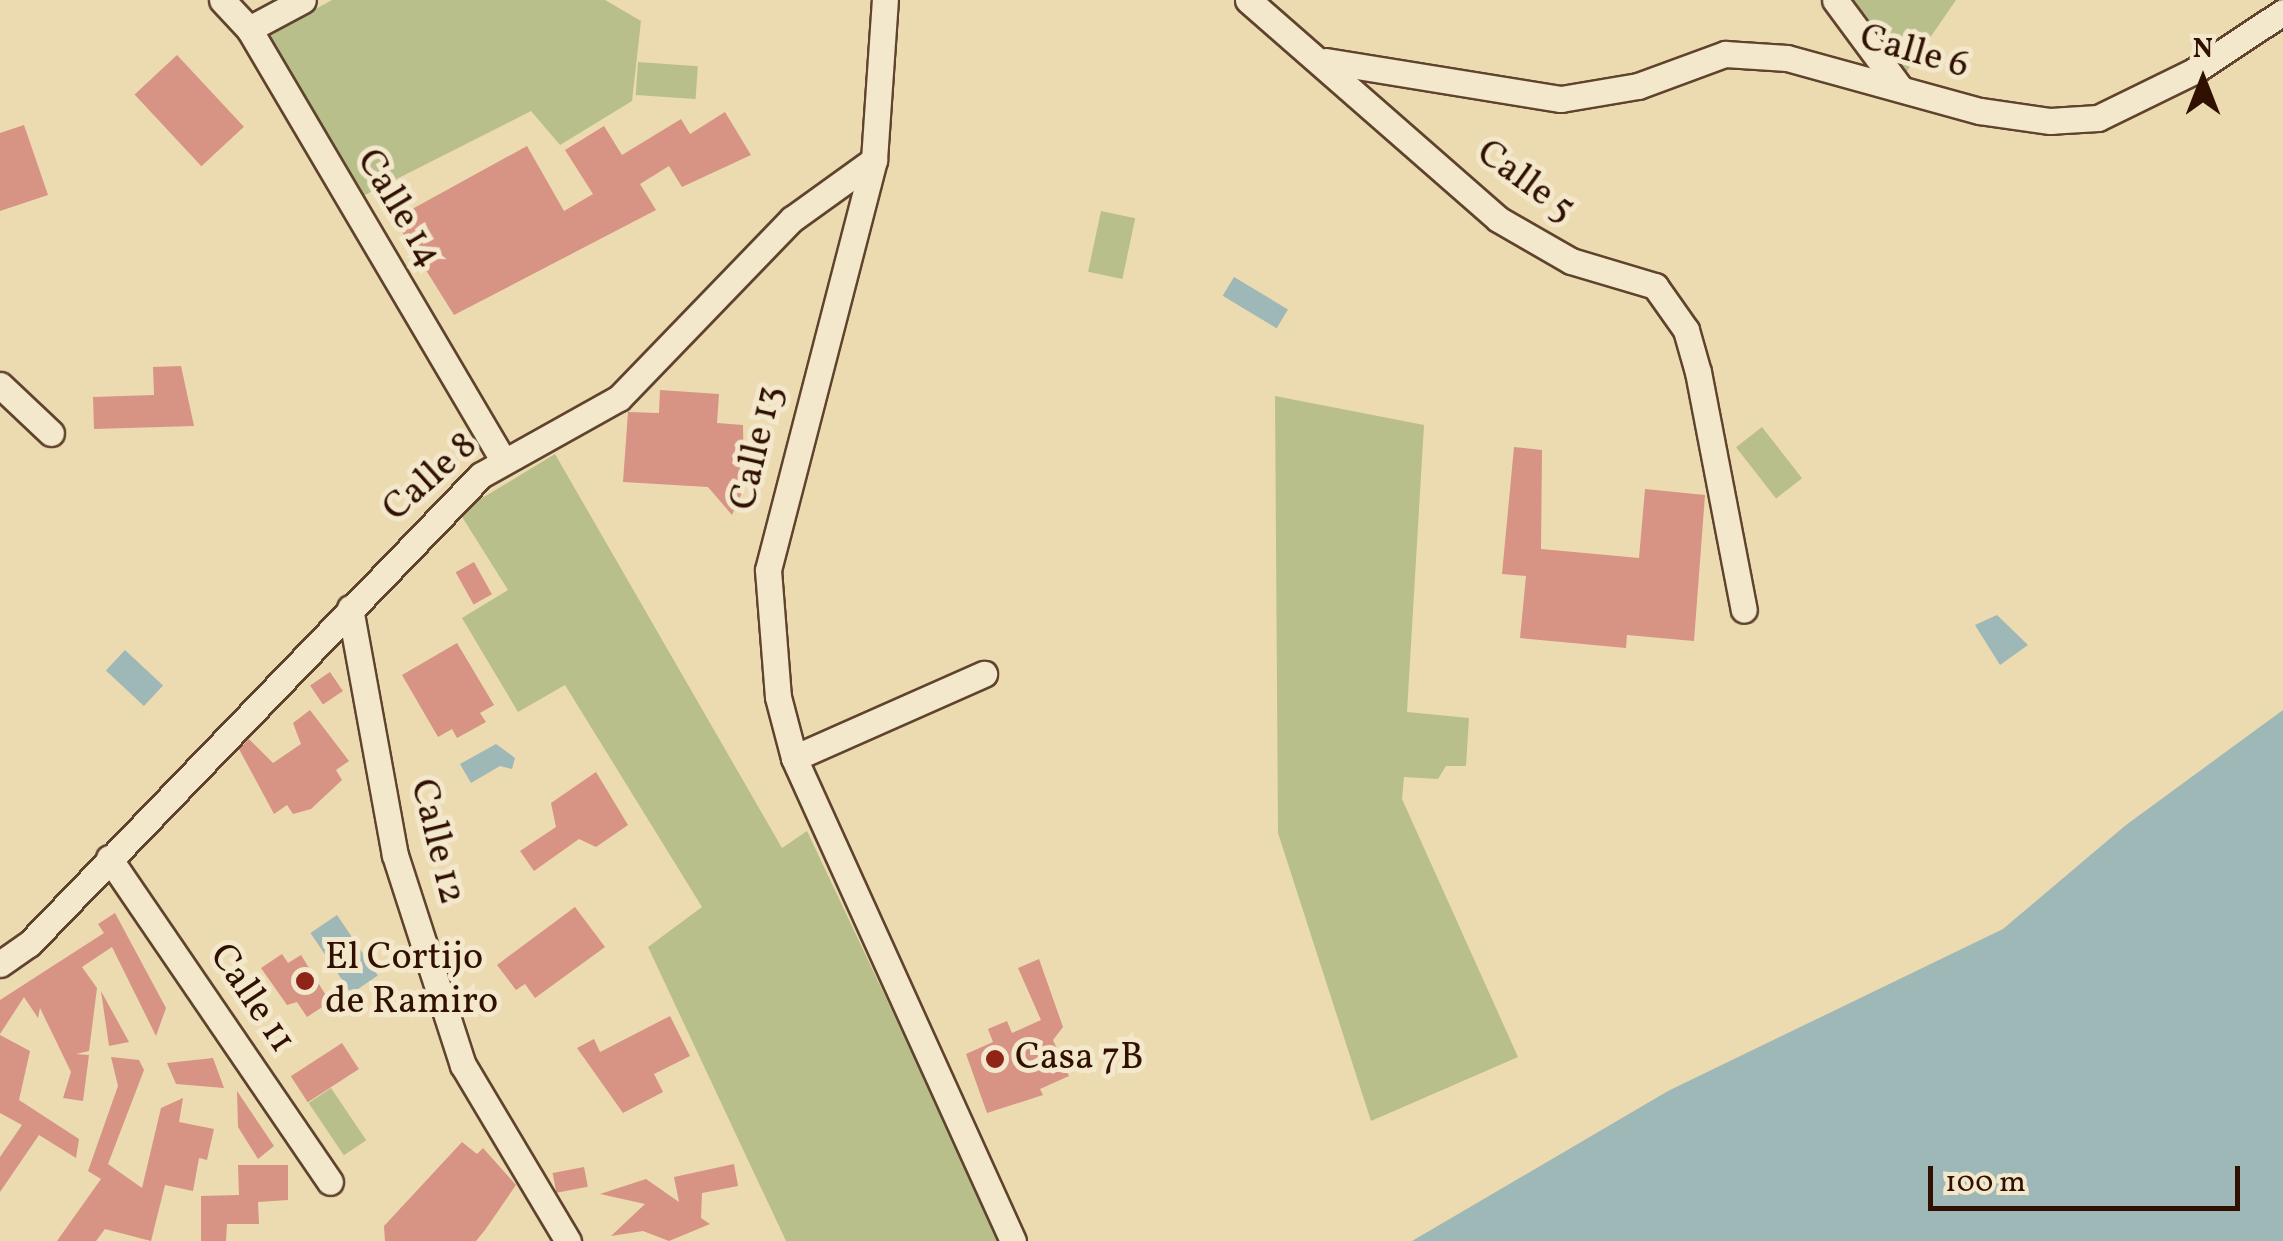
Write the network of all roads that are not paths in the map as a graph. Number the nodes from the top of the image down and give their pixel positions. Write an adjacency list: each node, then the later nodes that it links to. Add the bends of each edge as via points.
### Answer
1 (222, 0): 7 (street, Calle 14)
2 (303, 0): 7 (street)
3 (884, 0): 10 (street)
4 (1248, 0): 8 (street, Calle 5)
5 (1835, 0): 9 (street)
6 (2283, 12): 9 (street, Calle 6, via 2194,71 2098,118 2050,122 1980,111)
7 (249, 30): 13 (street, Calle 14)
8 (1326, 61): 9 (street, Calle 6, via 1561,99 1638,86 1725,54 1787,58); 15 (street, Calle 5, via 1498,219 1570,261 1655,286 1686,330 1698,372)
9 (1898, 85)
10 (874, 160): 13 (street, Calle 8, via 792,220 619,398); 17 (street, Calle 13, via 768,570 778,697)
11 (0, 384): 12 (street)
12 (51, 432)
13 (503, 460): 14 (street, Calle 8)
14 (350, 608): 18 (street, Calle 8); 21 (street, Calle 12, via 396,855 463,1065)
15 (1744, 610)
16 (984, 674): 17 (street)
17 (794, 758): 22 (street, Calle 13)
18 (110, 858): 19 (street, Calle 8); 20 (street, Calle 11)
19 (0, 964)
20 (330, 1182)
21 (568, 1241)
22 (1013, 1241)

